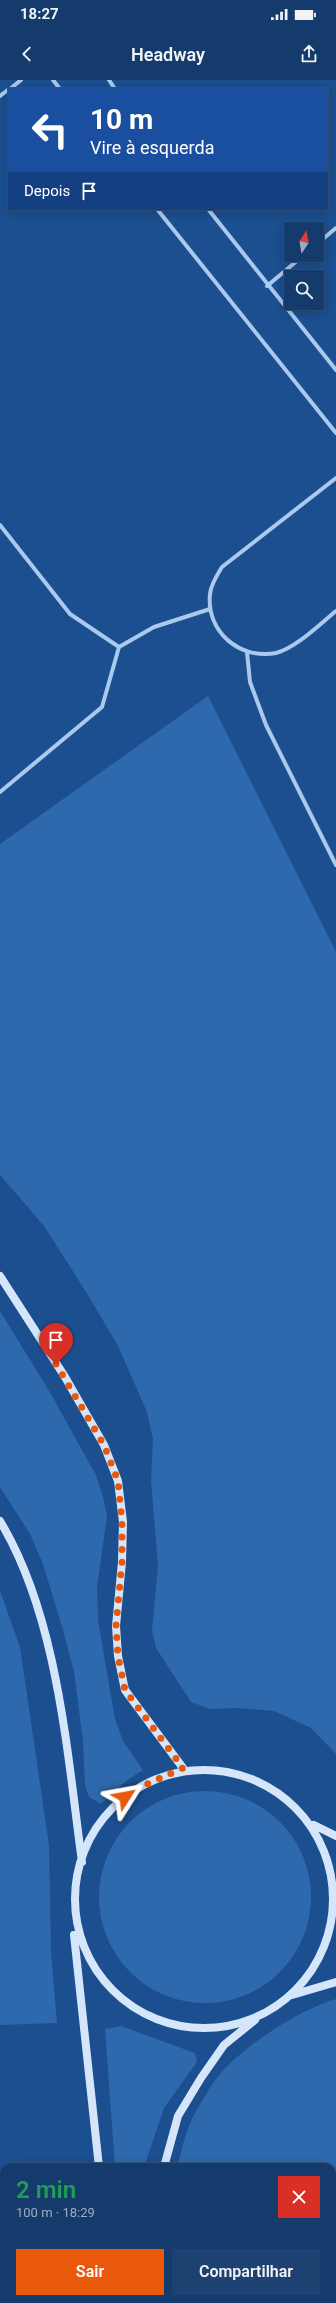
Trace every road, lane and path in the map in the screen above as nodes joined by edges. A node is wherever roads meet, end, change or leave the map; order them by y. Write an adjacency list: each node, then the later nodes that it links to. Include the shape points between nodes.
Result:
1 (21, 80): 4 (street)
2 (53, 80): 5 (street)
3 (108, 80): 6 (street)
4 (10, 88)
5 (59, 88)
6 (115, 88)
7 (8, 90): 8 (street)
8 (0, 96)
9 (157, 210): 16 (street)
10 (209, 210): 14 (street)
11 (336, 228): 12 (street)
12 (324, 238)
13 (296, 262): 14 (street)
14 (267, 286): 15 (street)
15 (336, 370)
16 (336, 433)
17 (336, 478): 19 (street, via 222,567 214,580 210,594)
18 (0, 525): 21 (street, via 70,614)
19 (210, 609): 21 (street, via 154,627); 22 (street, via 214,624 223,636 234,646)
20 (336, 611): 22 (street, via 284,649 262,654)
21 (119, 647): 23 (street, via 102,707)
22 (247, 652): 24 (street, via 250,682 266,725)
23 (0, 792)
24 (336, 865)
25 (0, 1276): 27 (street, via 65,1377 104,1445 118,1481 122,1546 116,1626 118,1656 125,1690)
26 (0, 1521): 30 (street, via 16,1547 32,1591 52,1664)
27 (183, 1768): 28 (street, via 241,1775 265,1785 288,1801); 30 (street, via 136,1789 114,1805 97,1826)
28 (314, 1825): 29 (street); 33 (street, via 330,1869 334,1895 332,1922 324,1948 312,1972)
29 (336, 1836)
30 (82, 1862): 31 (street, via 74,1903)
31 (74, 1930): 34 (street, via 101,1978 120,1997 142,2012 168,2023 194,2028 221,2027); 35 (street)
32 (336, 1982): 33 (street)
33 (291, 1996): 34 (street)
34 (258, 2016): 36 (street, via 224,2045 201,2078 178,2116)
35 (99, 2163)
36 (165, 2163)

